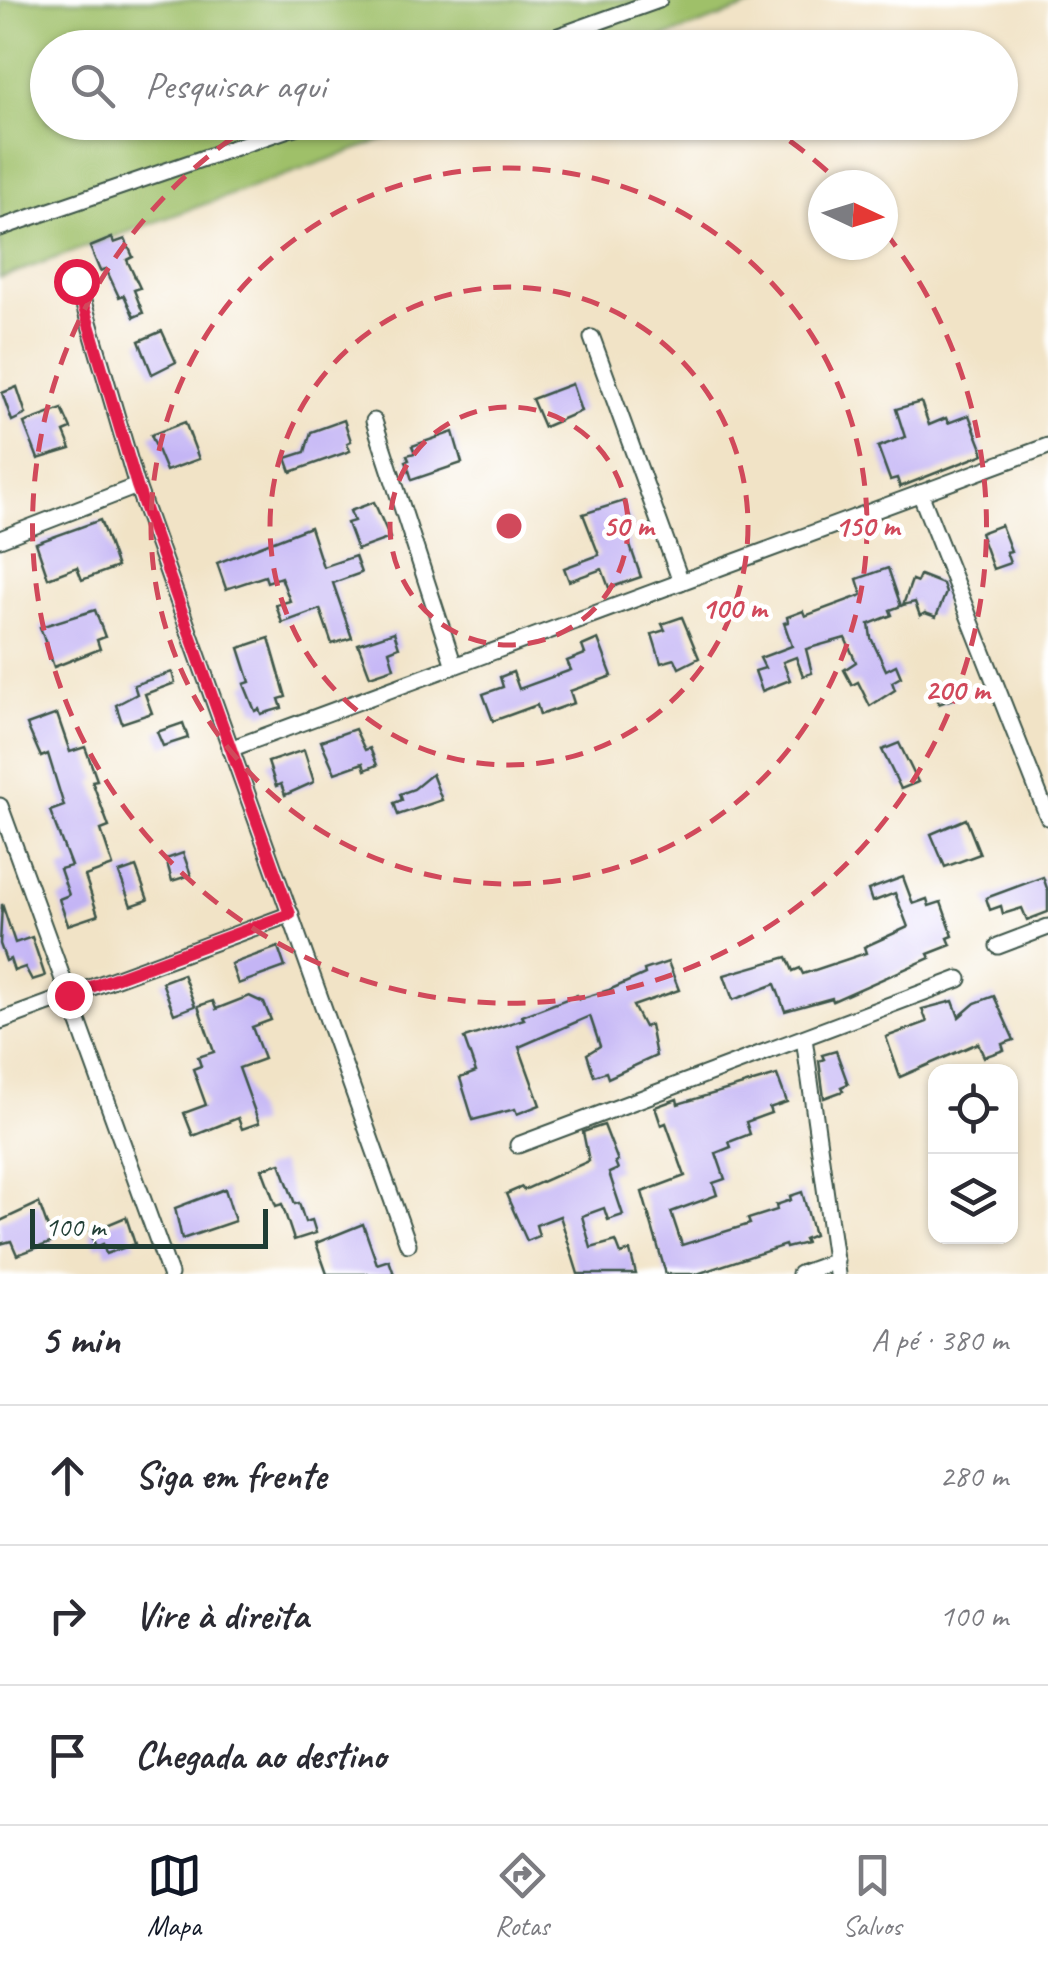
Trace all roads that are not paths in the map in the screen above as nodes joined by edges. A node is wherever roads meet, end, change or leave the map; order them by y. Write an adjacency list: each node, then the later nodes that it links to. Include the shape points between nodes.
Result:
1 (660, 0): 2 (street)
2 (576, 30)
3 (257, 140): 4 (street)
4 (0, 228)
5 (76, 281): 9 (street)
6 (592, 338): 12 (street)
7 (374, 421): 13 (street)
8 (1048, 446): 10 (street)
9 (137, 486): 11 (street); 14 (street)
10 (920, 493): 12 (street); 16 (street)
11 (0, 539)
12 (681, 582): 13 (street)
13 (454, 666): 14 (street)
14 (230, 749): 17 (street)
15 (0, 806): 21 (street)
16 (1048, 816)
17 (290, 914): 21 (street); 25 (street)
18 (1048, 926): 19 (street)
19 (998, 946)
20 (959, 979): 23 (street)
21 (69, 995): 22 (street); 27 (street)
22 (0, 1020)
23 (804, 1038): 24 (street); 26 (street)
24 (518, 1145)
25 (408, 1244)
26 (837, 1267): 28 (street)
27 (170, 1274)
28 (800, 1274)

